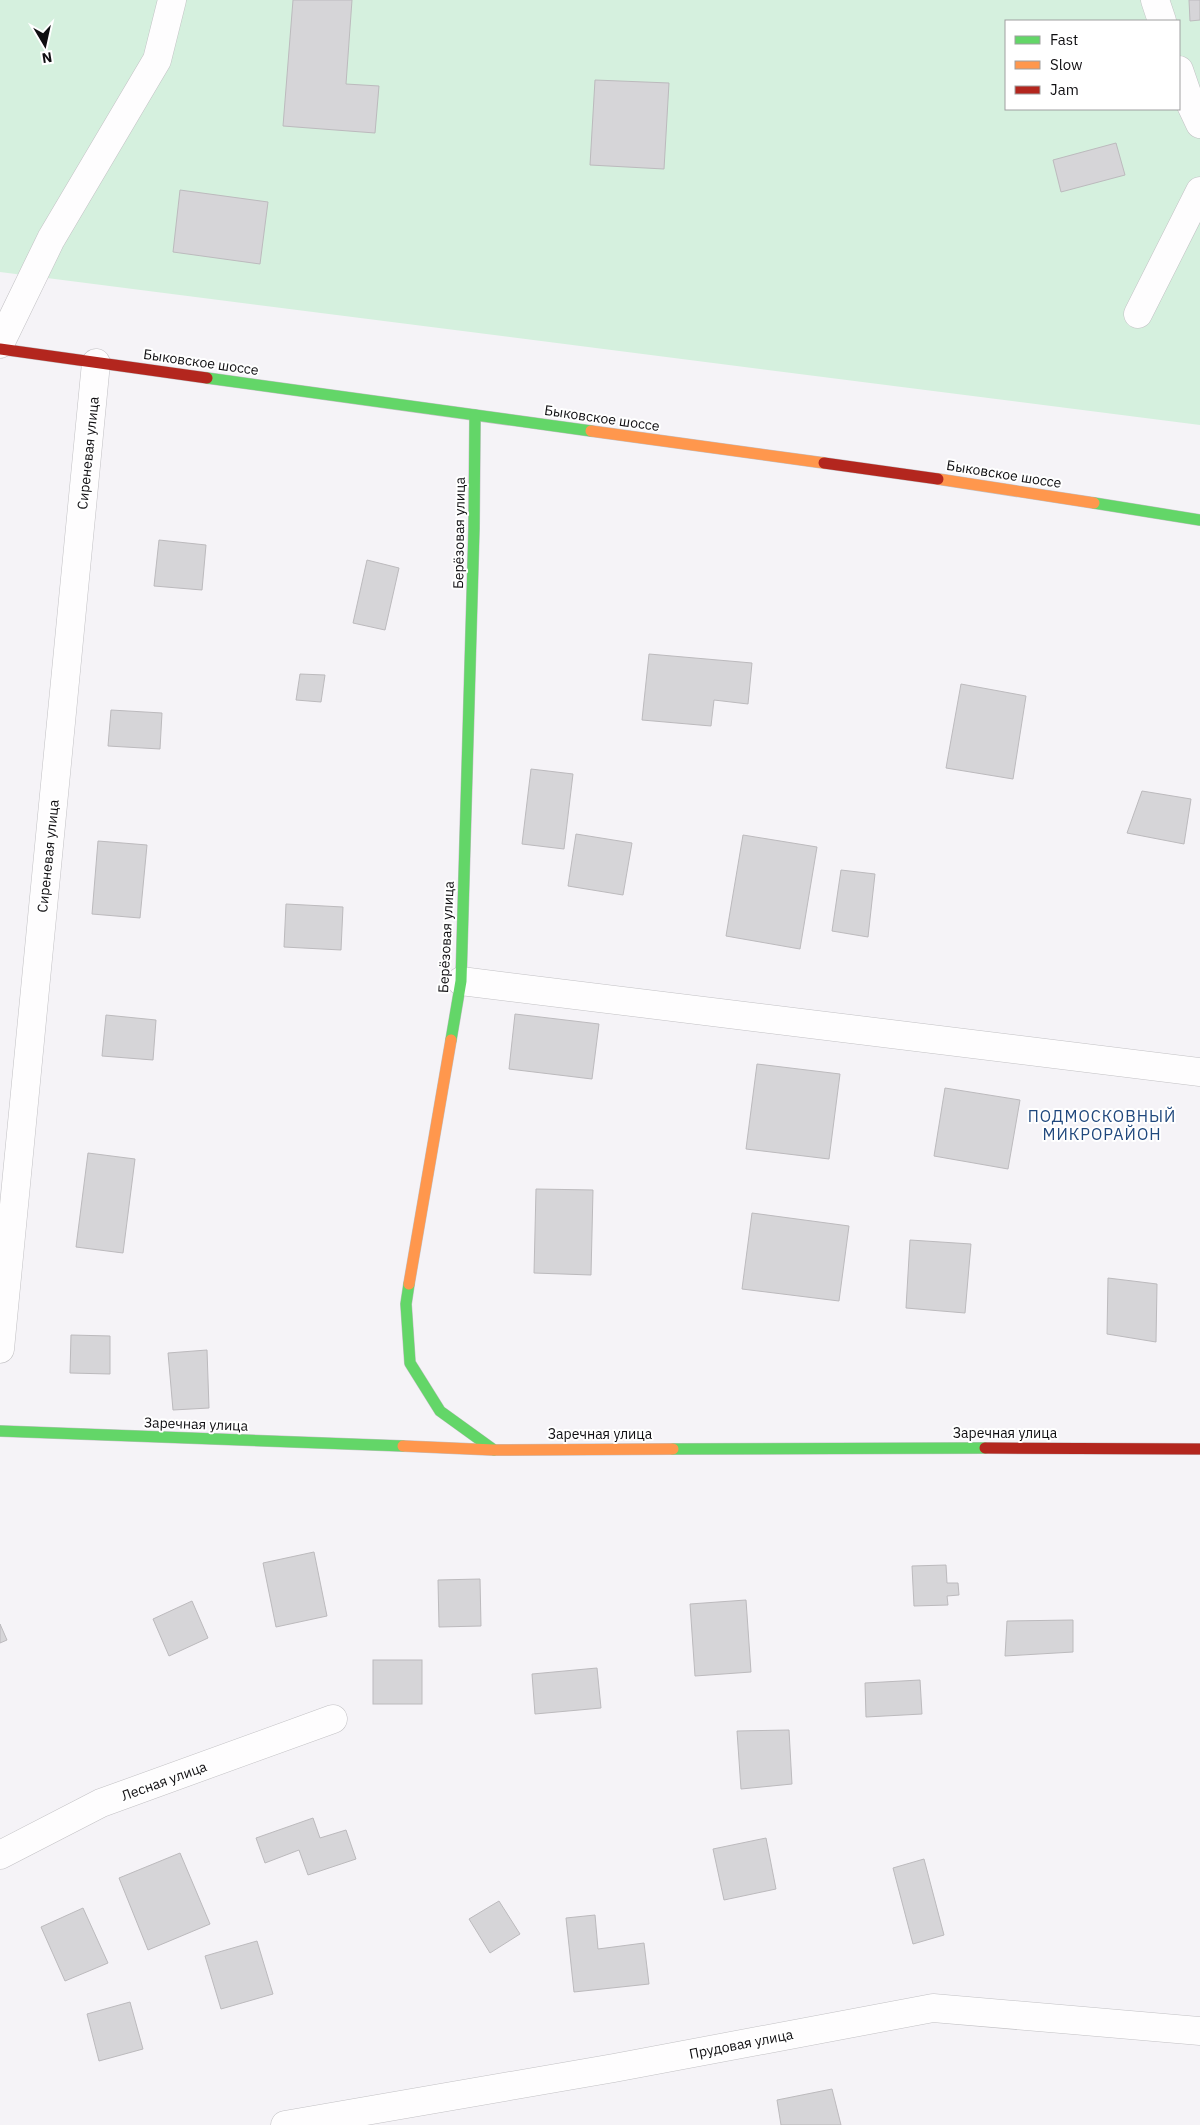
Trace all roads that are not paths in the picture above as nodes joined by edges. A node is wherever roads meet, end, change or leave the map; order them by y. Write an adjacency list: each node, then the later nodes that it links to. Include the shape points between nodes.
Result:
1 (172, 0): 8 (street, via 157,60 51,239)
2 (1155, 0): 3 (street)
3 (1162, 20)
4 (1180, 73): 5 (street)
5 (1200, 124)
6 (1200, 191): 7 (street)
7 (1138, 314)
8 (0, 344)
9 (0, 349): 10 (street, Быковское шоссе)
10 (96, 363): 11 (street, Быковское шоссе); 15 (street, Сиреневая улица)
11 (475, 415): 12 (street, Быковское шоссе, via 998,487); 13 (street, Берёзовая улица)
12 (1200, 520)
13 (461, 981): 14 (street); 18 (street, Берёзовая улица, via 406,1304 410,1363 440,1411)
14 (1200, 1072)
15 (0, 1349)
16 (0, 1431): 18 (street, Заречная улица)
17 (1200, 1449): 18 (street, Заречная улица)
18 (494, 1450)
19 (333, 1719): 20 (street, Лесная улица, via 102,1803)
20 (0, 1855)
21 (1200, 2031): 22 (street, Прудовая улица, via 933,2008)
22 (285, 2125)

